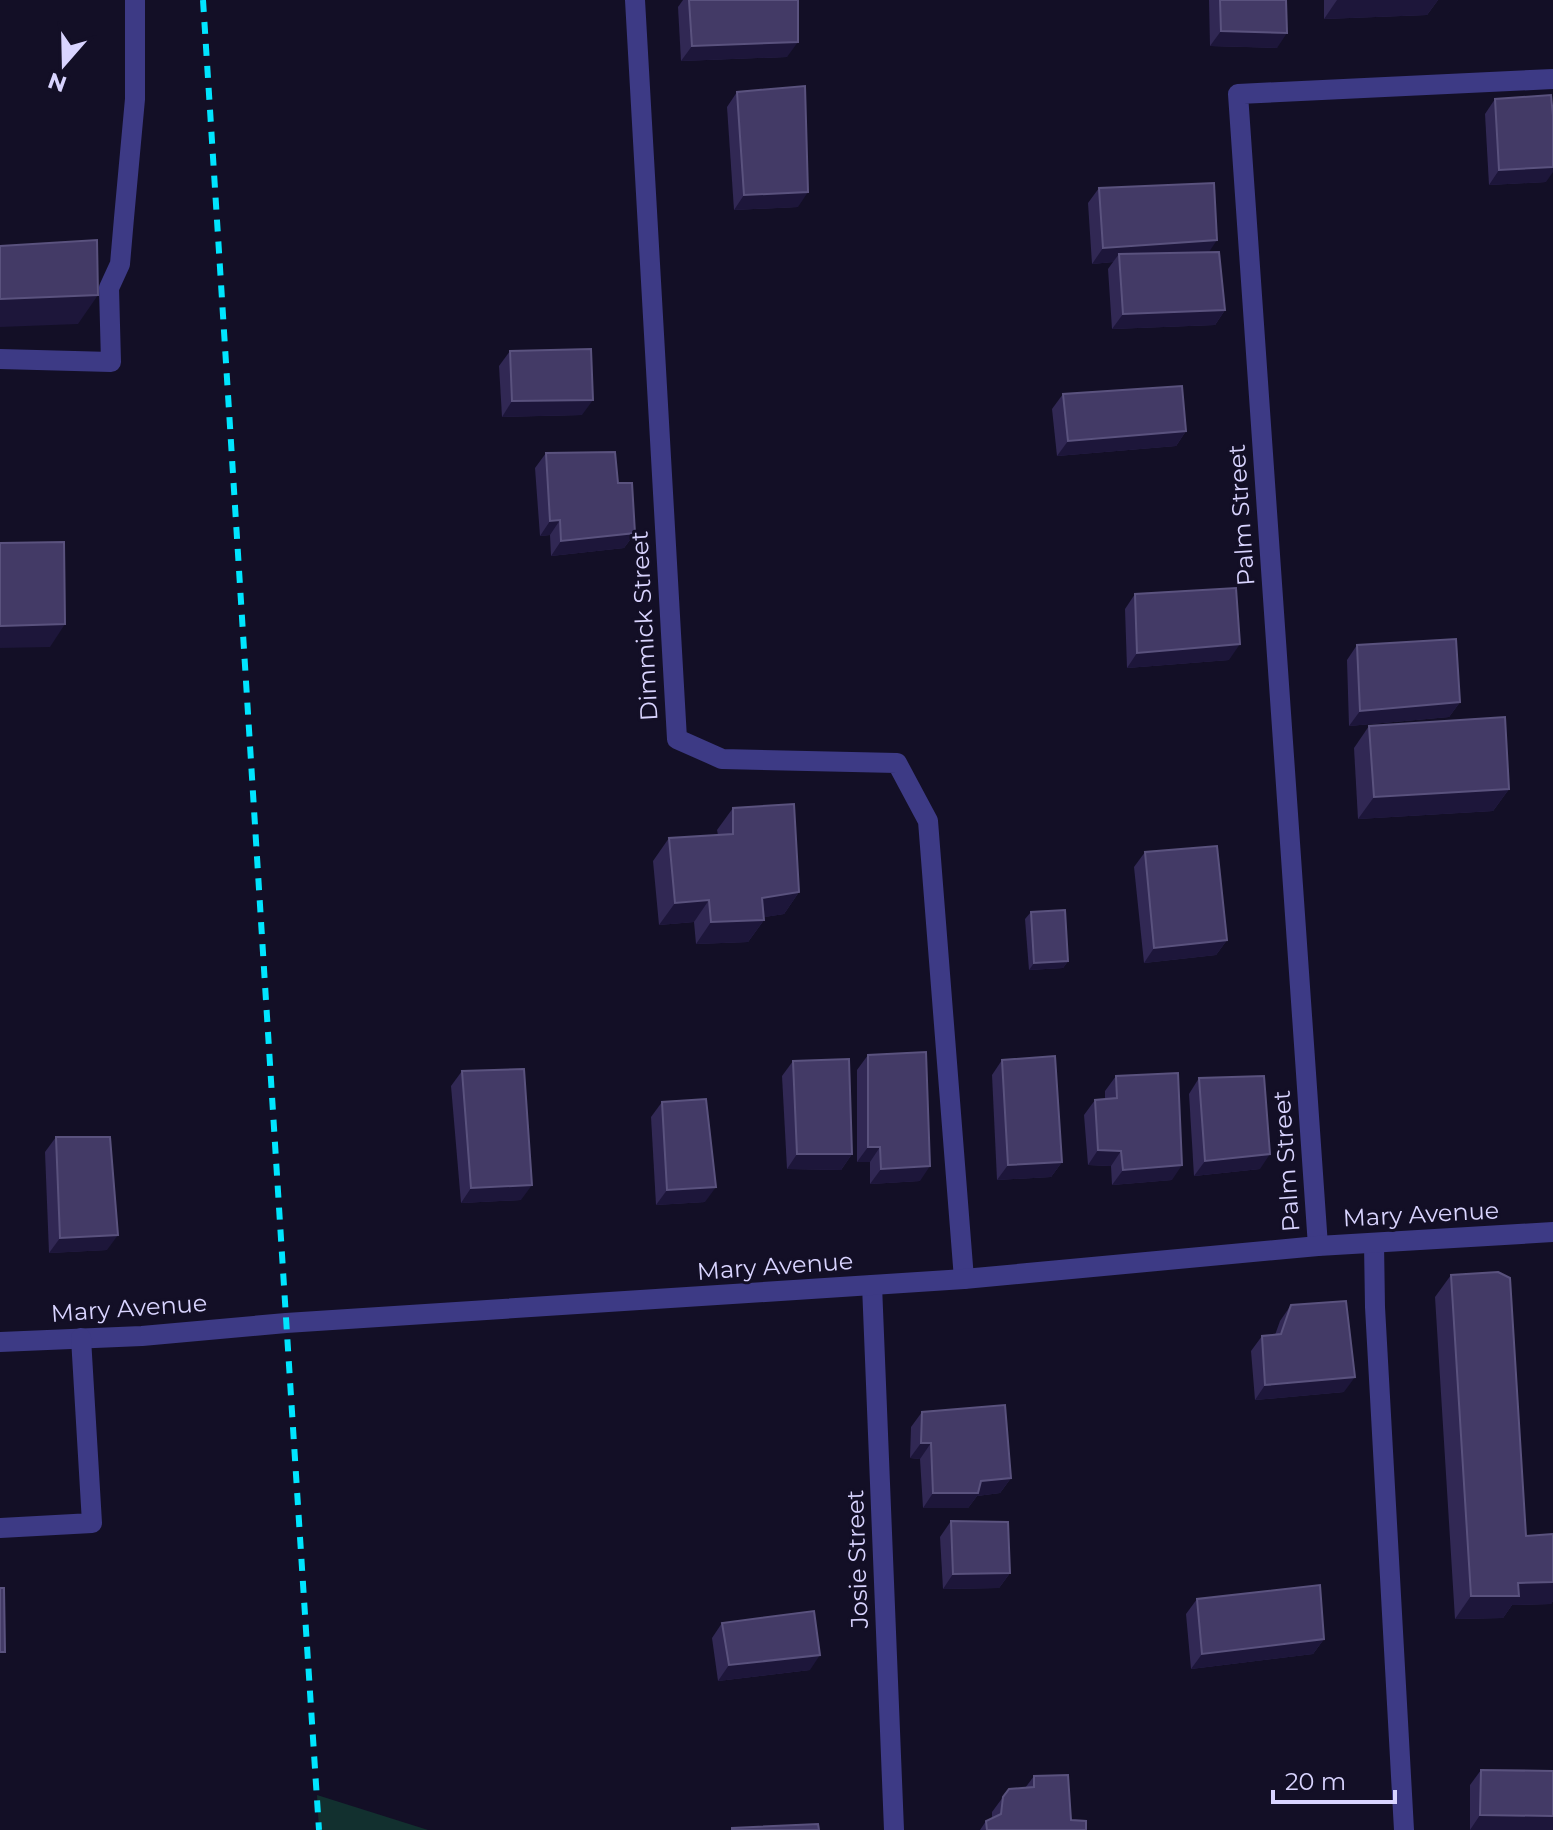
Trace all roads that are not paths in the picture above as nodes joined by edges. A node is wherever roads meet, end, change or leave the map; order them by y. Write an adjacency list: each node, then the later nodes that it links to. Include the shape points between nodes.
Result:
1 (135, 0): 4 (street, via 135,99 126,203 120,264 109,288 111,362)
2 (635, 0): 8 (street, Dimmick Street, via 677,739 722,759 897,763 928,821)
3 (1553, 79): 7 (street, Palm Street, via 1238,94)
4 (0, 359)
5 (1553, 1232): 6 (street, Mary Avenue)
6 (1374, 1243): 7 (street, Mary Avenue); 14 (street)
7 (1318, 1246): 8 (street, Mary Avenue)
8 (964, 1279): 9 (street, Mary Avenue)
9 (872, 1285): 10 (street, Mary Avenue); 13 (street, Josie Street)
10 (81, 1338): 11 (street, Mary Avenue); 12 (street, via 92,1523)
11 (0, 1342)
12 (0, 1528)
13 (894, 1830)
14 (1404, 1830)

